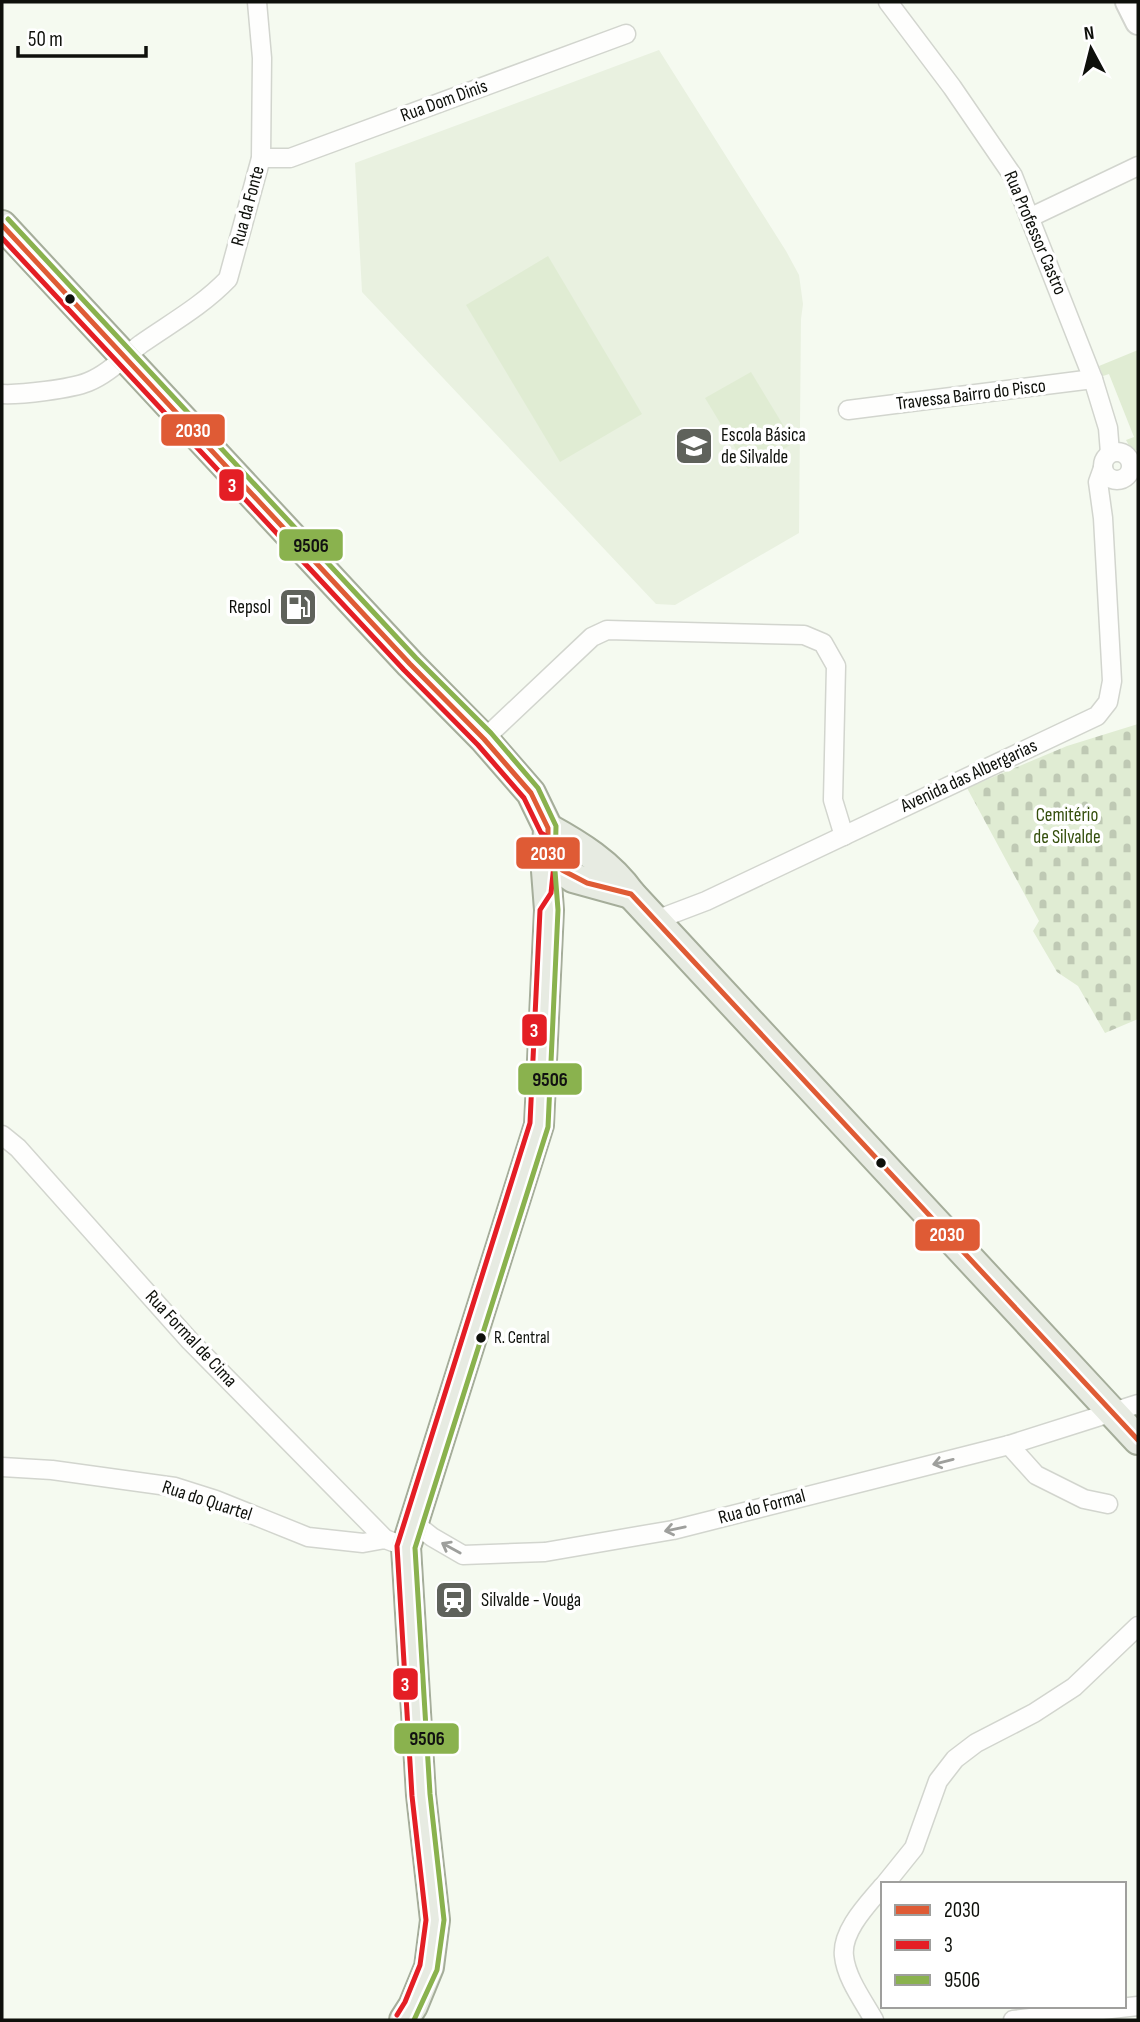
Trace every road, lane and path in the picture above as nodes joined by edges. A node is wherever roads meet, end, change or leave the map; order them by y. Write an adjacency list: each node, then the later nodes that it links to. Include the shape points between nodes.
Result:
1 (257, 2): 6 (street, Rua da Fonte, via 262,58)
2 (888, 2): 8 (street, Rua Professor Castro, via 1013,176)
3 (1128, 2): 4 (main road)
4 (1138, 23)
5 (626, 34): 6 (street, Rua Dom Dinis, via 290,158)
6 (261, 158): 10 (street, Rua da Fonte, via 228,279 185,316)
7 (1138, 166): 8 (street)
8 (1031, 218): 11 (street, Rua Professor Castro)
9 (2, 225): 10 (main road)
10 (123, 357): 12 (street, Rua da Fonte, via 87,382); 17 (main road)
11 (1093, 379): 13 (street, Travessa Bairro do Pisco); 14 (street, Rua Professor Castro, via 1108,428)
12 (2, 394)
13 (848, 410)
14 (1106, 461): 15 (street, via 1111,479); 15 (street, via 1120,452 1132,466); 16 (street, Avenida das Albergarias, via 1098,482)
15 (1129, 475): 16 (street, Avenida das Albergarias)
16 (1103, 518): 18 (street, Avenida das Albergarias, via 1112,681 1108,702 1097,716)
17 (484, 739): 18 (street, via 592,637 607,630 804,635 823,643 836,666 833,800); 19 (main road, via 531,793)
18 (844, 836): 20 (street, Avenida das Albergarias)
19 (562, 869): 20 (main road, via 621,879); 28 (main road, via 539,1125)
20 (656, 920): 23 (main road)
21 (2, 1135): 28 (street, Rua Formal de Cima, via 190,1341)
22 (1138, 1404): 23 (street, Rua do Formal)
23 (1112, 1413): 24 (main road); 25 (street, Rua do Formal)
24 (1138, 1440)
25 (1009, 1445): 27 (street, via 1036,1475 1084,1499); 28 (street, Rua do Formal, one-way to 28, via 673,1530 545,1552 463,1555 432,1537)
26 (2, 1467): 28 (street, Rua do Quartel, via 175,1487 308,1537 363,1544)
27 (1108, 1504)
28 (402, 1536): 33 (main road, via 435,1920 429,1967)
29 (1138, 1626): 30 (street, via 1074,1687 955,1759 939,1781 915,1848)
30 (887, 1882)
31 (881, 1889): 34 (street, via 844,1942 849,1973)
32 (1120, 2008): 35 (street)
33 (404, 2020)
34 (874, 2020)
35 (1013, 2020)

